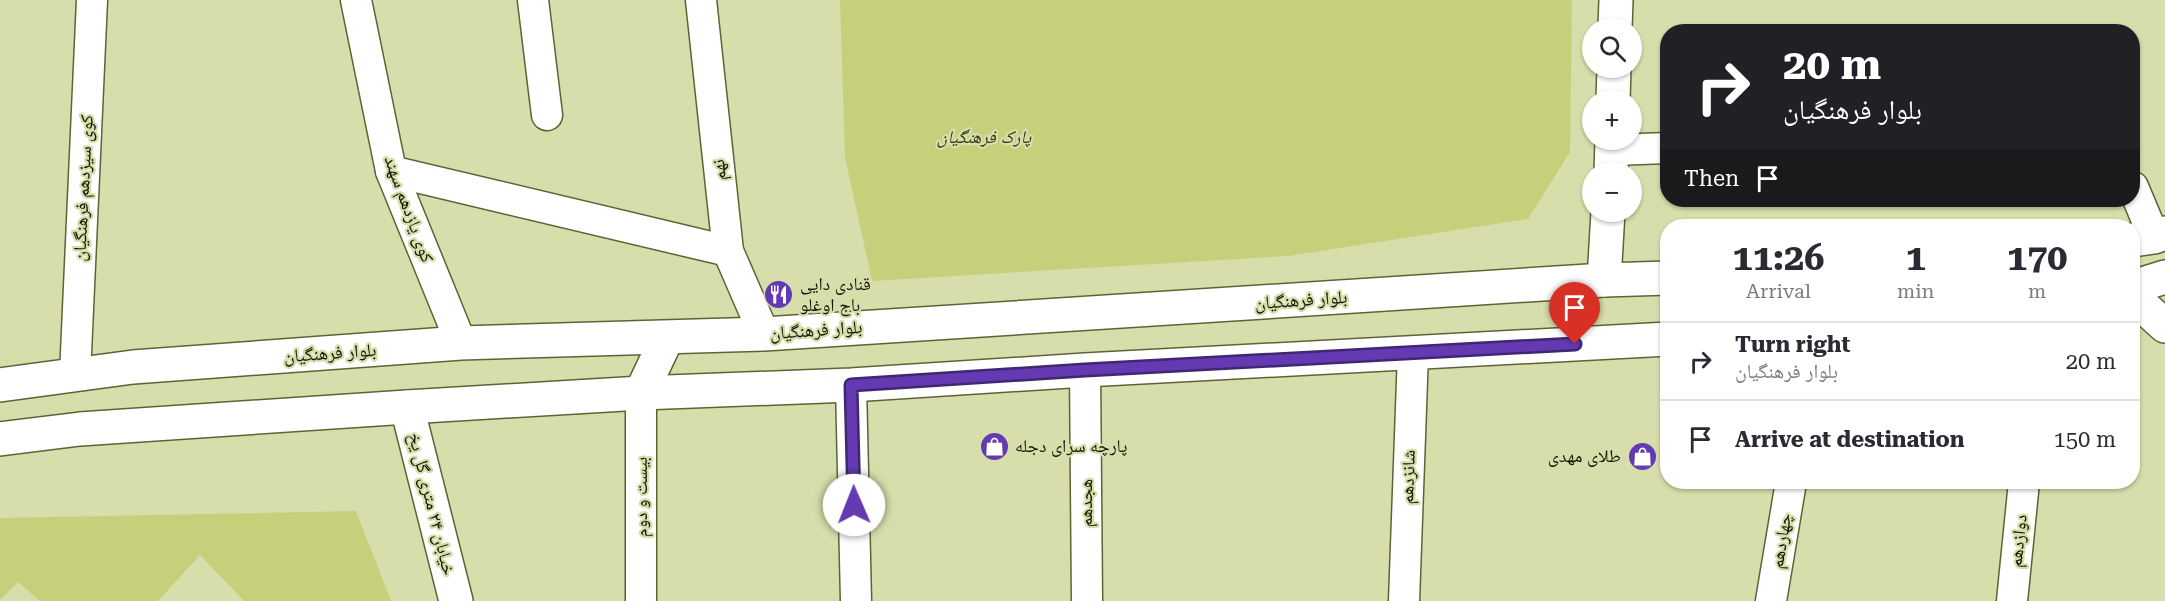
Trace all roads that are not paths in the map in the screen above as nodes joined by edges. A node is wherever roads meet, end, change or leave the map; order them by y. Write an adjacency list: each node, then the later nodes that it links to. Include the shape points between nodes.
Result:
1 (92, 0): 27 (street, کوی سیزدهم فرهنگیان)
2 (356, 0): 10 (street, کوی یازدهم سهند)
3 (533, 0): 7 (street)
4 (701, 0): 14 (street, نهم)
5 (1616, 0): 6 (main road)
6 (1615, 18)
7 (547, 115)
8 (1660, 149): 9 (street)
9 (1612, 154)
10 (391, 171): 14 (street); 24 (street, کوی یازدهم سهند)
11 (2140, 206): 13 (street)
12 (1607, 222): 17 (main road)
13 (2151, 237)
14 (728, 251): 21 (street, نهم)
15 (2165, 277): 18 (main road)
16 (1660, 278): 17 (main road, بلوار فرهنگیان)
17 (1604, 280): 21 (main road, بلوار فرهنگیان)
18 (2140, 285)
19 (2140, 303): 20 (main road)
20 (2165, 326)
21 (764, 334): 22 (main road, بلوار فرهنگیان)
22 (667, 338): 24 (main road, بلوار فرهنگیان); 30 (main road)
23 (1660, 339): 25 (main road)
24 (461, 344): 27 (main road, بلوار فرهنگیان, via 134,367)
25 (1413, 353): 26 (main road); 39 (street, شانزدهم)
26 (1085, 370): 29 (main road); 38 (street, هجدهم)
27 (75, 375): 28 (main road, بلوار فرهنگیان)
28 (0, 385)
29 (851, 385): 30 (main road); 37 (street)
30 (641, 393): 31 (main road); 36 (street, بیست و دوم)
31 (407, 407): 32 (main road, via 80,429); 35 (main road, خیابان ۲۴ متری گل یخ)
32 (0, 439)
33 (1790, 489): 40 (street, چهاردهم)
34 (2023, 489): 41 (street, دوازدهم)
35 (456, 601)
36 (641, 601)
37 (856, 601)
38 (1087, 601)
39 (1404, 601)
40 (1771, 601)
41 (2012, 601)

